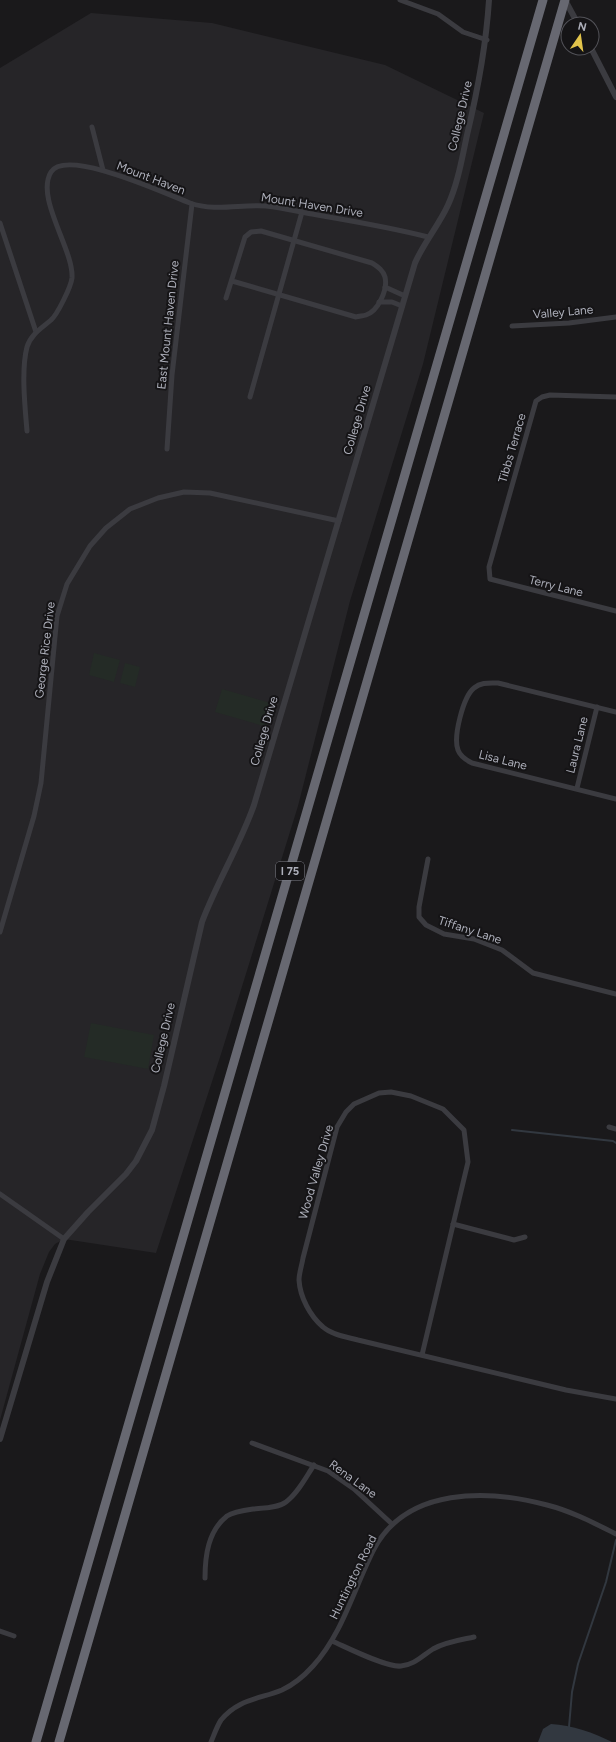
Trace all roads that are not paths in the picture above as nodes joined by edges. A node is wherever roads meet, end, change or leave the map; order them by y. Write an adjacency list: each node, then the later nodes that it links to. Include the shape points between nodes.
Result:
1 (400, 0): 6 (street, via 438,14 463,32)
2 (489, 0): 6 (street, College Drive)
3 (543, 0): 59 (highway, I 75)
4 (565, 0): 5 (street); 58 (highway, I 75)
5 (574, 16)
6 (487, 40): 14 (street, College Drive, via 460,168 448,204)
7 (595, 56): 8 (street)
8 (616, 97)
9 (92, 127): 10 (street)
10 (103, 170): 11 (street, Mount Haven); 25 (street, Mount Haven, via 59,165 51,172 46,189 70,263 72,279 53,319)
11 (192, 204): 12 (street, Mount Haven Drive, via 220,208 266,206); 29 (street, East Mount Haven Drive, via 172,375)
12 (302, 212): 14 (street, Mount Haven Drive, via 394,228); 15 (street)
13 (0, 223): 25 (street)
14 (428, 237): 19 (street, College Drive, via 415,263)
15 (294, 241): 16 (street, via 261,231 250,232 245,237); 17 (street, via 372,263 383,273); 18 (street)
16 (232, 281): 18 (street); 20 (street)
17 (384, 287): 19 (street); 21 (street)
18 (279, 295): 21 (street, via 356,317 374,310); 26 (street)
19 (405, 296): 22 (street, College Drive)
20 (226, 298)
21 (379, 302): 22 (street, via 392,302)
22 (402, 306): 30 (street, College Drive)
23 (616, 317): 24 (street, Valley Lane, via 570,323)
24 (512, 326)
25 (36, 332): 28 (street, via 27,346 24,388)
26 (250, 397)
27 (616, 397): 31 (street, Tibbs Terrace, via 550,395 536,401 489,567)
28 (27, 431)
29 (167, 449)
30 (339, 521): 38 (street, George Rice Drive, via 224,495 184,492 158,498 130,509 106,528 90,546 66,584 57,616 42,783); 45 (street, College Drive, via 248,824 202,922 152,1130 126,1174)
31 (490, 579): 32 (street, Terry Lane)
32 (616, 611)
33 (597, 707): 34 (street, Lisa Lane); 35 (street, Laura Lane); 35 (street, Lisa Lane, via 498,683 483,683 467,696 458,728 458,752 472,763)
34 (616, 712)
35 (577, 788): 36 (street, Lisa Lane)
36 (616, 799)
37 (428, 859): 39 (street, Tiffany Lane, via 418,907 419,917 426,926 444,934 474,939 502,950 533,973)
38 (0, 932)
39 (616, 994)
40 (609, 1127): 41 (street)
41 (616, 1129)
42 (0, 1194): 45 (street)
43 (453, 1224): 44 (street, via 514,1240); 46 (street, Wood Valley Drive); 46 (street, Wood Valley Drive, via 468,1162 464,1130 443,1109 411,1096 391,1092 379,1093 354,1104 337,1127 303,1258 299,1279 301,1295 323,1327 336,1334)
44 (525, 1237)
45 (64, 1239): 48 (street, College Drive, via 47,1282)
46 (422, 1355): 47 (street, Wood Valley Drive, via 566,1390)
47 (616, 1399)
48 (0, 1439)
49 (252, 1443): 50 (street, Rena Lane)
50 (314, 1465): 51 (street, Rena Lane, via 328,1471 354,1489); 53 (street, via 286,1502 228,1516 215,1530 211,1540 205,1558)
51 (392, 1524): 52 (street, Huntington Road, via 422,1505 454,1496 504,1496 547,1505); 57 (street, Huntington Road, via 375,1548)
52 (616, 1534)
53 (205, 1578)
54 (0, 1631): 55 (street)
55 (14, 1636)
56 (474, 1637): 57 (street, via 447,1642 432,1649 417,1662 400,1667)
57 (332, 1641): 62 (street, Huntington Road, via 303,1678 282,1690 252,1698 235,1708 221,1720)
58 (67, 1714): 60 (highway, I 75); 61 (highway)
59 (36, 1742)
60 (59, 1742)
61 (63, 1742)
62 (211, 1742)

